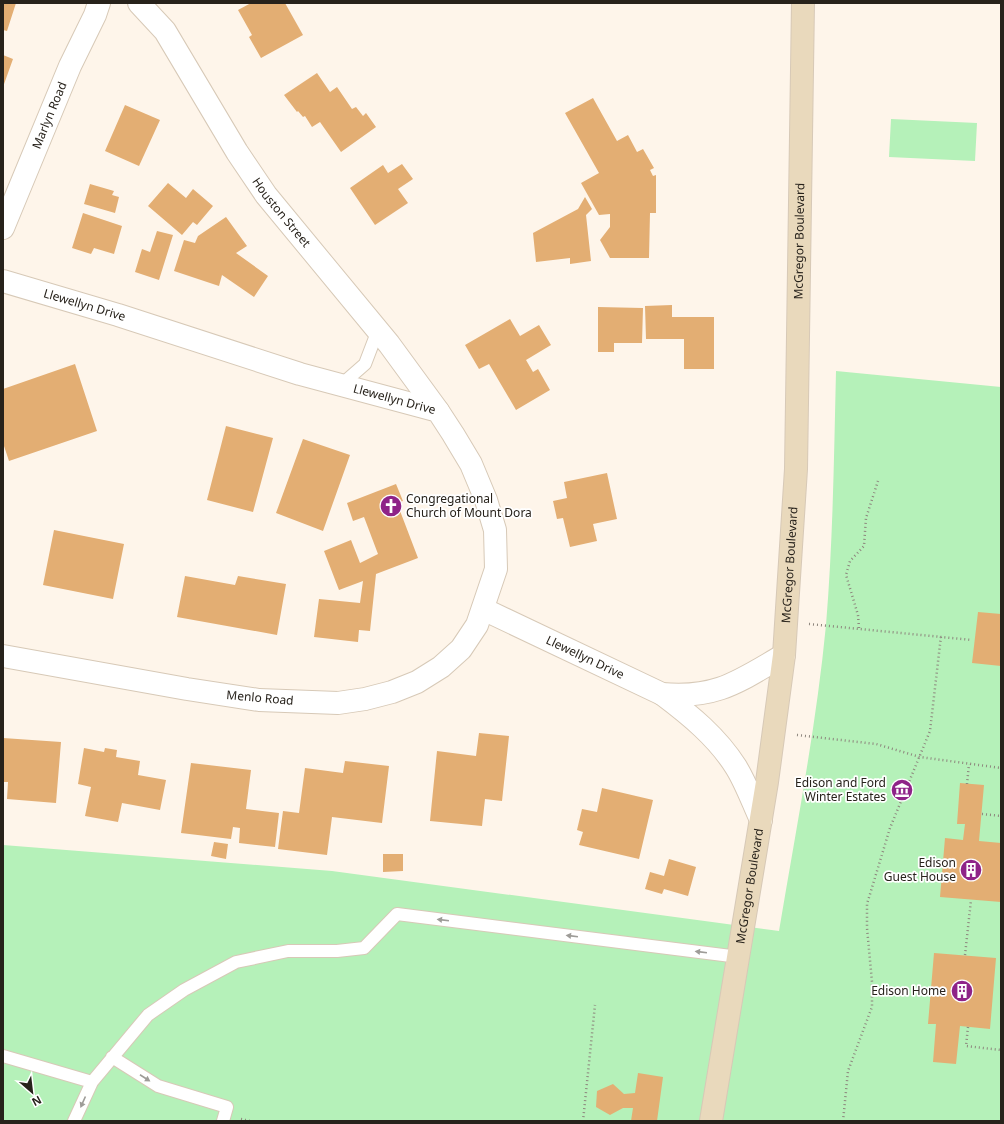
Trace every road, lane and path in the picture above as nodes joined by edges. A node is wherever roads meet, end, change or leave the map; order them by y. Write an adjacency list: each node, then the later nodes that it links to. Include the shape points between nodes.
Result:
1 (99, 3): 4 (street, Marlyn Road)
2 (139, 3): 6 (street, Houston Street, via 165,31 237,152 266,195)
3 (803, 3): 11 (main road, McGregor Boulevard, via 796,469)
4 (3, 228)
5 (3, 281): 7 (street, Llewellyn Drive)
6 (378, 330): 7 (lane, via 365,364); 8 (street, Houston Street)
7 (341, 385): 8 (street, Llewellyn Drive)
8 (438, 411): 10 (street, Llewellyn Drive, via 471,464 495,530 496,568)
9 (878, 481): 12 (path, via 866,518 864,546 850,561 846,575)
10 (483, 609): 16 (street, Menlo Road, via 460,649 417,682 366,699 338,703 259,700 187,690); 17 (street, Llewellyn Drive)
11 (786, 622): 12 (path); 15 (main road, McGregor Boulevard)
12 (860, 628): 13 (path)
13 (941, 636): 14 (path); 19 (path, via 930,731)
14 (972, 640)
15 (784, 655): 17 (street, Llewellyn Drive, via 738,682 711,692 684,696); 18 (main road, McGregor Boulevard)
16 (3, 656)
17 (662, 694): 25 (street, Llewellyn Drive, via 715,739 737,767)
18 (774, 733): 19 (path, via 876,744); 25 (main road, McGregor Boulevard)
19 (920, 757): 20 (path); 39 (path, via 890,828 867,904 866,928 872,1007 848,1071)
20 (969, 764): 21 (path); 22 (path)
21 (1001, 768)
22 (967, 784)
23 (982, 814): 24 (path)
24 (1001, 816)
25 (761, 820): 28 (main road, McGregor Boulevard)
26 (971, 900): 27 (path)
27 (965, 955)
28 (739, 957): 33 (lane, one-way to 33, via 397,914 364,948 288,951 236,962 184,990 148,1015); 38 (main road, McGregor Boulevard)
29 (595, 1005): 37 (path)
30 (968, 1027): 31 (path, via 966,1046)
31 (1001, 1050)
32 (3, 1056): 34 (lane)
33 (112, 1057): 34 (lane); 36 (lane, one-way to 36, via 158,1086 227,1107)
34 (92, 1082): 35 (lane, one-way to 35)
35 (74, 1121)
36 (223, 1121)
37 (584, 1121)
38 (711, 1121)
39 (844, 1121)

